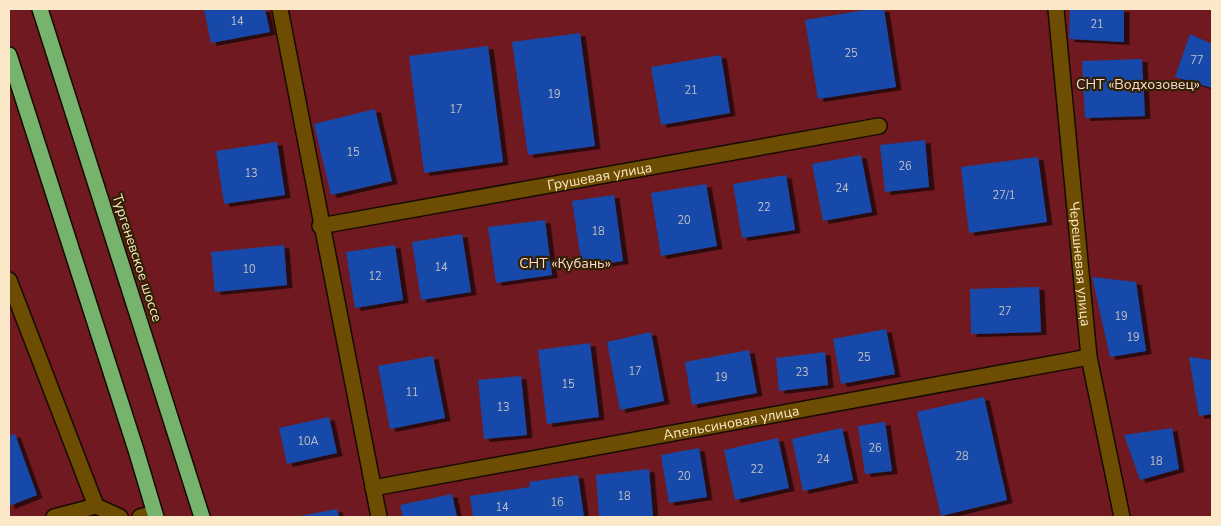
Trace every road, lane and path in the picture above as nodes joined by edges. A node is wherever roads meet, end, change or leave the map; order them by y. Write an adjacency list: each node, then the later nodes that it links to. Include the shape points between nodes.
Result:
1 (40, 9): 14 (highway, Тургеневское шоссе)
2 (280, 9): 6 (street)
3 (1056, 9): 8 (street, Черешневая улица)
4 (9, 55): 11 (highway, via 136,450)
5 (880, 126): 6 (street, Грушевая улица)
6 (320, 226): 9 (street)
7 (9, 280): 10 (street)
8 (1089, 357): 9 (street, Апельсиновая улица); 16 (street, Черешневая улица)
9 (373, 488): 15 (street)
10 (96, 506): 12 (street); 13 (street)
11 (150, 516)
12 (54, 517)
13 (120, 517)
14 (202, 517)
15 (379, 517)
16 (1122, 517)

